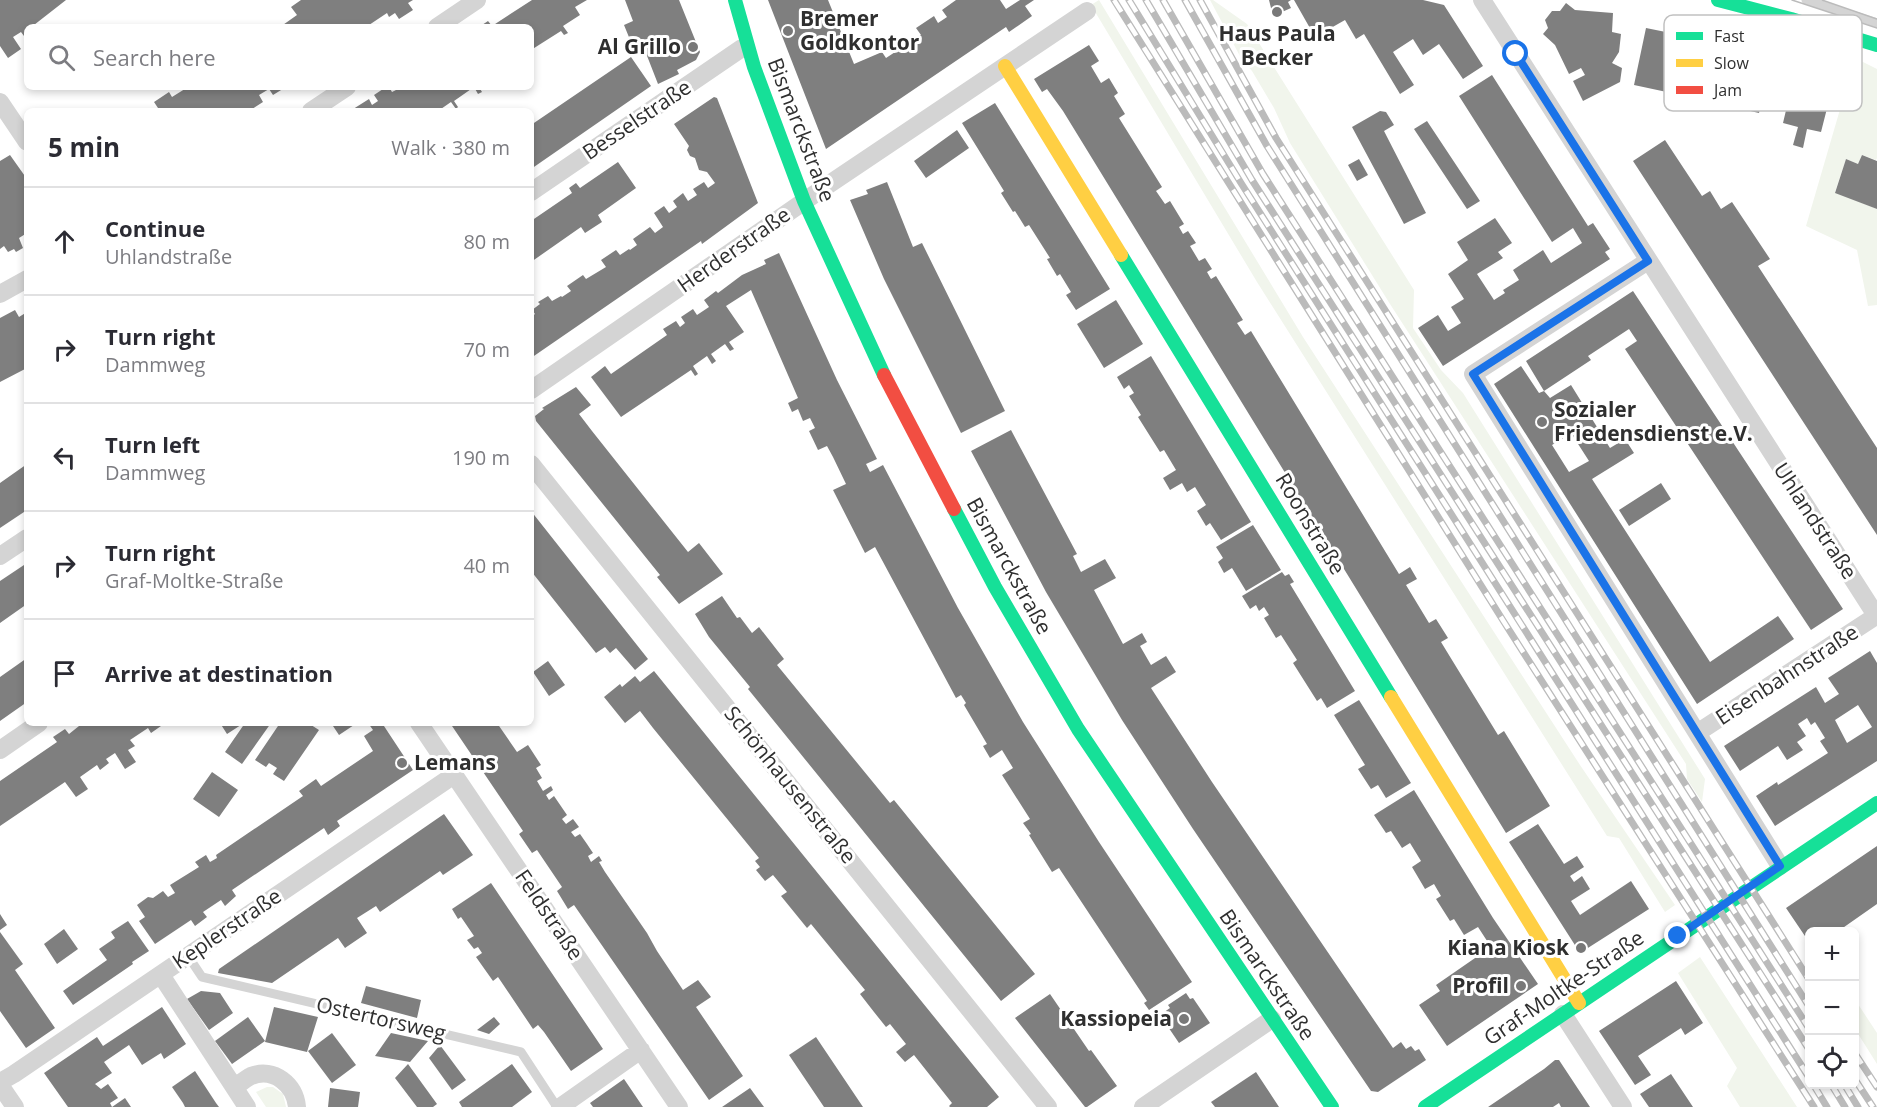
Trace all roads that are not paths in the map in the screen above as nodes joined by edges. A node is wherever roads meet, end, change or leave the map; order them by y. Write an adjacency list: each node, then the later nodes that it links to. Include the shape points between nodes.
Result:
1 (477, 0): 12 (street)
2 (735, 0): 17 (main road, Bismarckstraße)
3 (1482, 0): 24 (street, Uhlandstraße)
4 (1718, 0): 8 (main road)
5 (1806, 0): 9 (lane)
6 (1084, 6): 16 (street, Herderstraße)
7 (723, 9): 15 (main road)
8 (1776, 15)
9 (1852, 15)
10 (1862, 18): 11 (lane)
11 (1877, 23)
12 (441, 24)
13 (1862, 40): 14 (main road)
14 (1877, 45)
15 (742, 48): 17 (main road); 22 (street, Besselstraße)
16 (1005, 66): 23 (street, Herderstraße); 41 (main road, Roonstraße)
17 (754, 67): 23 (main road, Bismarckstraße)
18 (342, 90): 20 (street)
19 (0, 102): 21 (street)
20 (316, 108)
21 (24, 138)
22 (534, 190)
23 (804, 201): 27 (street, Herderstraße); 43 (main road, Bismarckstraße, via 895,398 995,587 1077,729)
24 (1648, 261): 31 (street, Uhlandstraße); 34 (street, via 1473,374)
25 (24, 281): 26 (street)
26 (0, 294)
27 (534, 388)
28 (534, 468): 52 (street, Schönhausenstraße)
29 (24, 540): 30 (street)
30 (0, 556)
31 (1877, 617): 34 (street, Eisenbahnstraße)
32 (35, 726): 35 (street)
33 (421, 726): 36 (street, Feldstraße)
34 (1697, 733): 38 (street)
35 (0, 750)
36 (454, 775): 39 (street, Keplerstraße); 44 (street, Feldstraße)
37 (1877, 803): 38 (main road, Graf-Moltke-Straße)
38 (1780, 866): 41 (main road, Graf-Moltke-Straße)
39 (188, 956): 40 (street, Keplerstraße); 50 (lane, Ostertorsweg, via 202,977 521,1052)
40 (161, 975): 45 (street, Keplerstraße); 46 (street)
41 (1579, 1004): 42 (main road, Graf-Moltke-Straße)
42 (1563, 1014): 55 (main road, Graf-Moltke-Straße); 56 (street)
43 (1272, 1018): 53 (street); 54 (main road, Bismarckstraße)
44 (641, 1050): 50 (street); 51 (street, Feldstraße)
45 (0, 1083): 47 (street)
46 (234, 1087): 48 (street); 49 (street, via 259,1074 277,1077 291,1088)
47 (15, 1107)
48 (247, 1107)
49 (297, 1107)
50 (558, 1107)
51 (679, 1107)
52 (1048, 1107)
53 (1143, 1107)
54 (1332, 1107)
55 (1425, 1107)
56 (1623, 1107)

